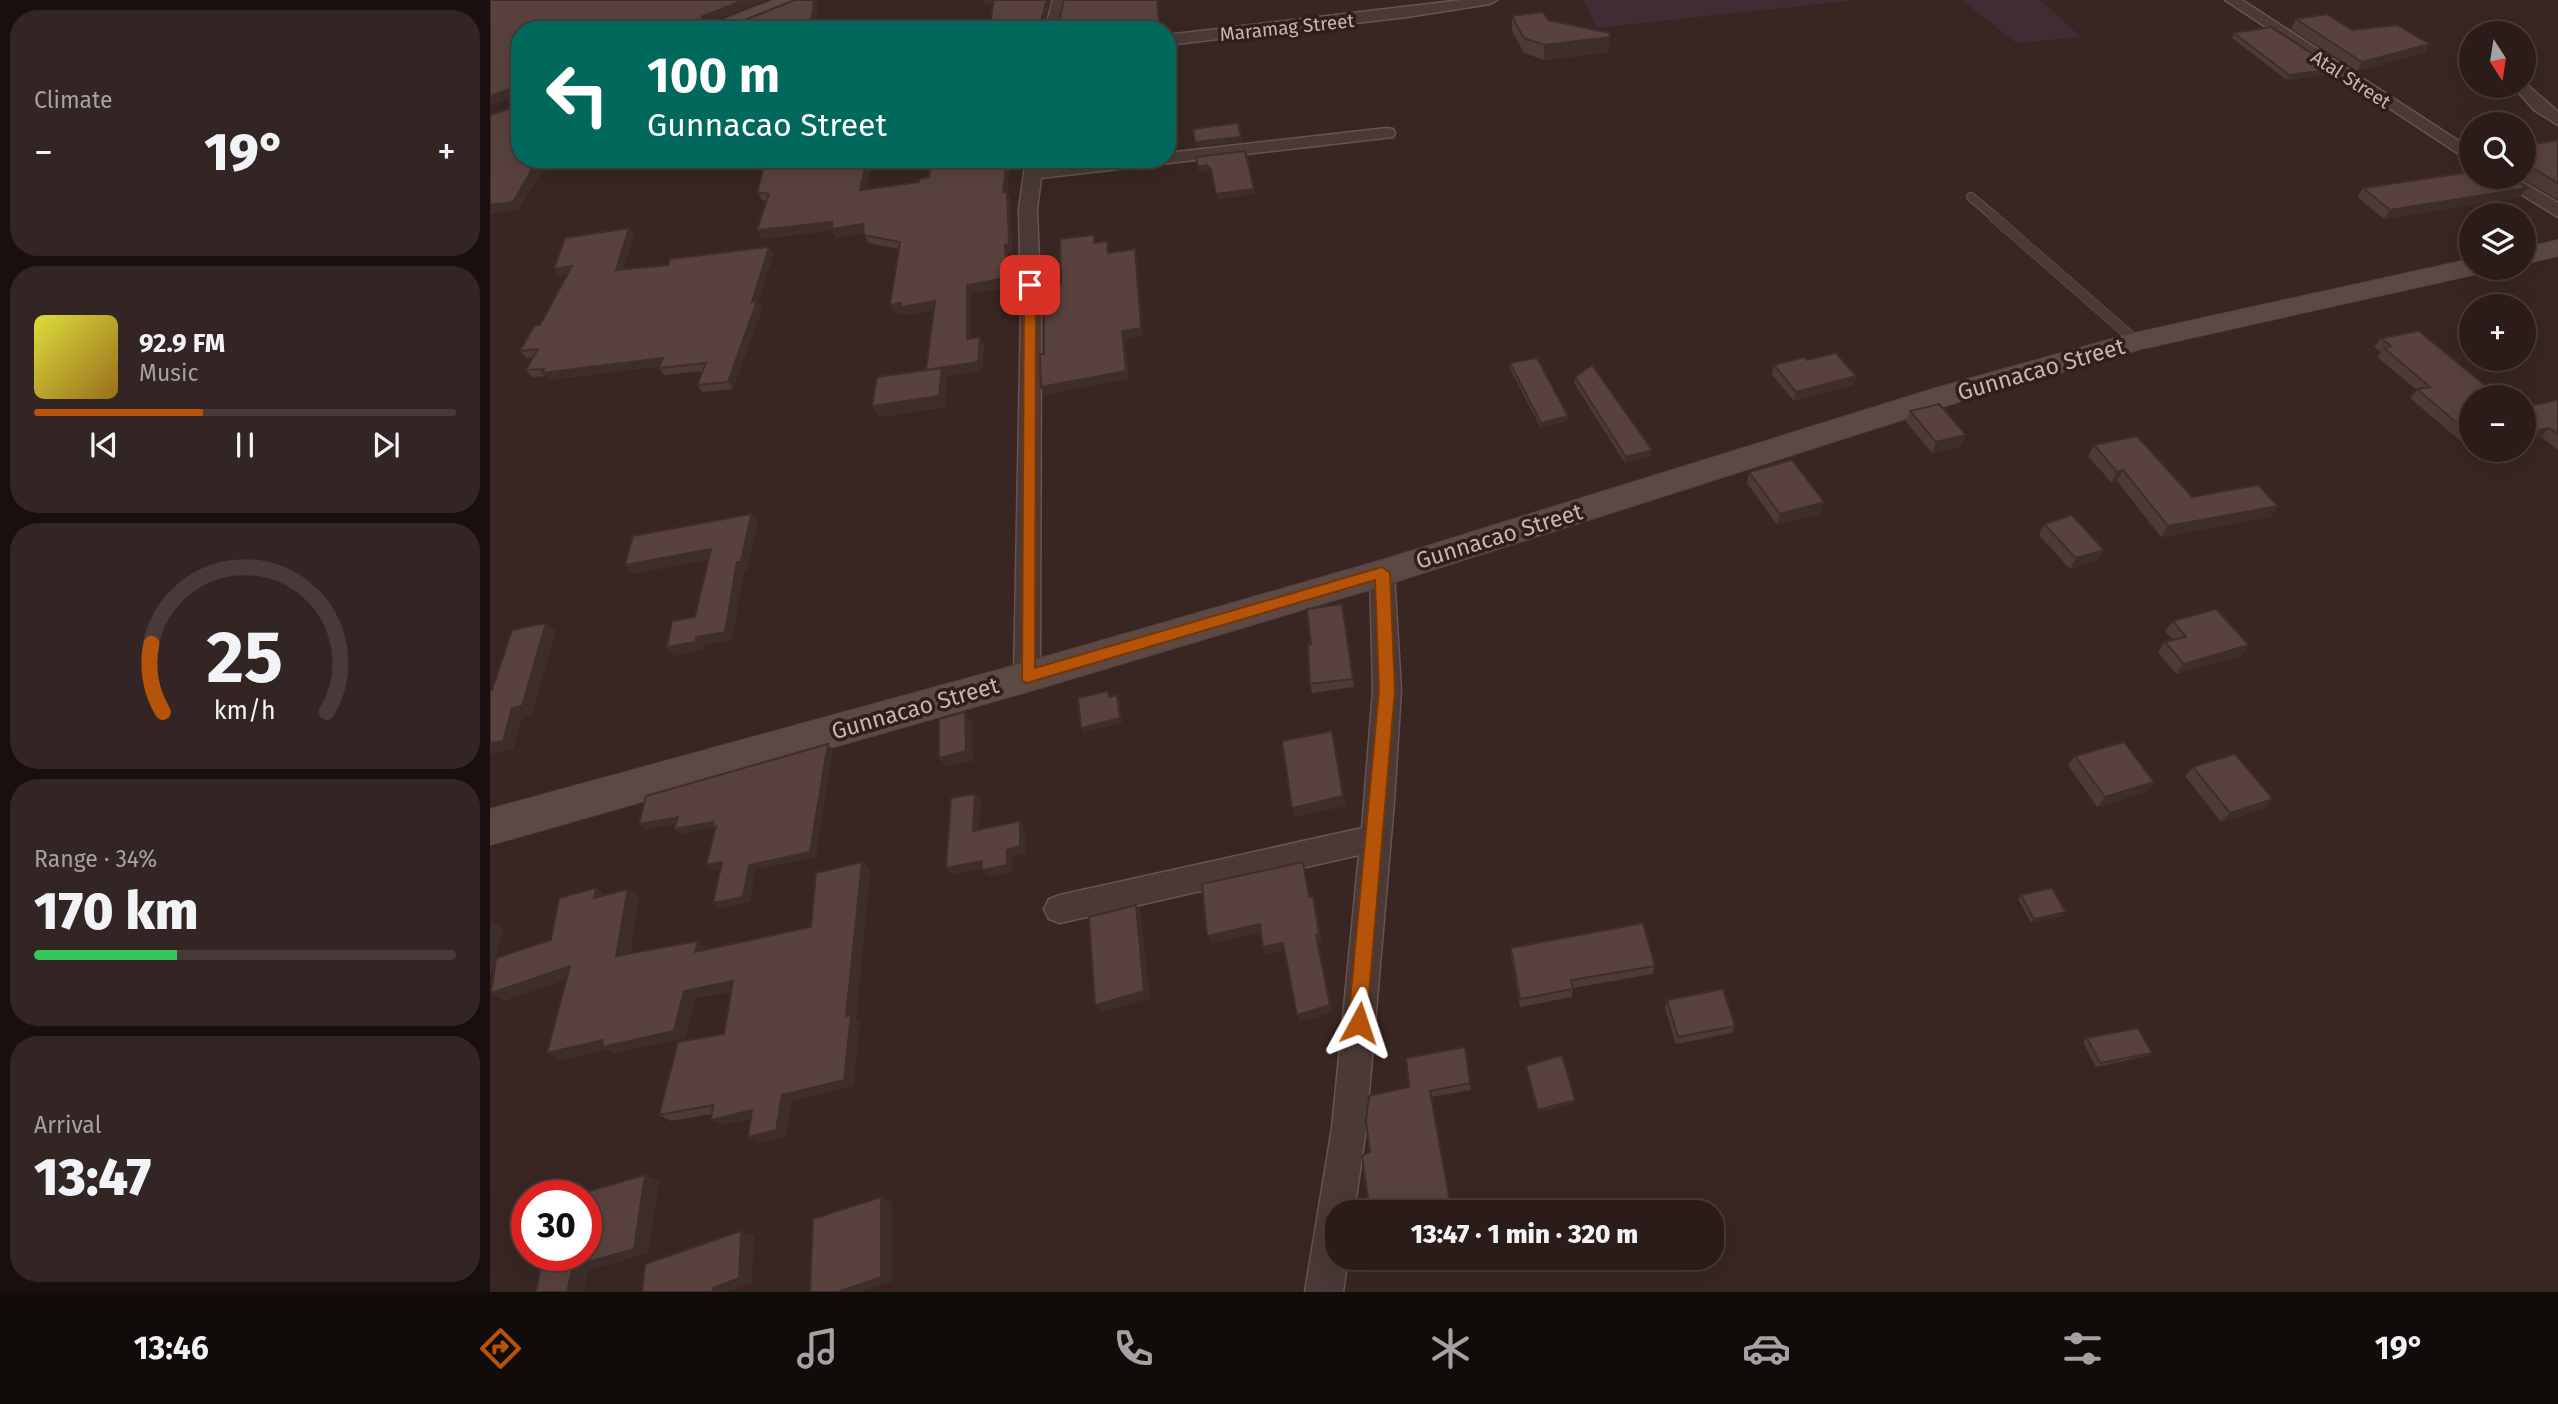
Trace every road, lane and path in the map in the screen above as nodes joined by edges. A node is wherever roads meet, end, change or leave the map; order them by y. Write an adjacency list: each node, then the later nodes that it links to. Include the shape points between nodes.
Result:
1 (793, 0): 5 (street)
2 (1060, 0): 6 (street)
3 (1490, 0): 7 (street, Maramag Street)
4 (2232, 0): 11 (street, Atal Street)
5 (738, 21)
6 (1054, 21)
7 (1176, 39)
8 (2532, 98): 9 (street)
9 (2558, 120)
10 (1387, 133): 12 (street)
11 (2459, 149)
12 (1176, 153)
13 (1034, 168): 22 (street, via 1028,209)
14 (2522, 189): 16 (street)
15 (1971, 197): 20 (lane)
16 (2558, 211)
17 (2558, 248): 18 (street)
18 (2536, 253)
19 (2459, 270): 20 (street, Gunnacao Street)
20 (2136, 341): 21 (street, Gunnacao Street)
21 (1382, 573): 22 (street, Gunnacao Street); 24 (street, via 1387,690)
22 (1027, 677): 23 (street, Gunnacao Street)
23 (490, 828)
24 (1376, 838): 25 (street); 26 (street, via 1349,1128)
25 (1060, 909)
26 (1324, 1292)

